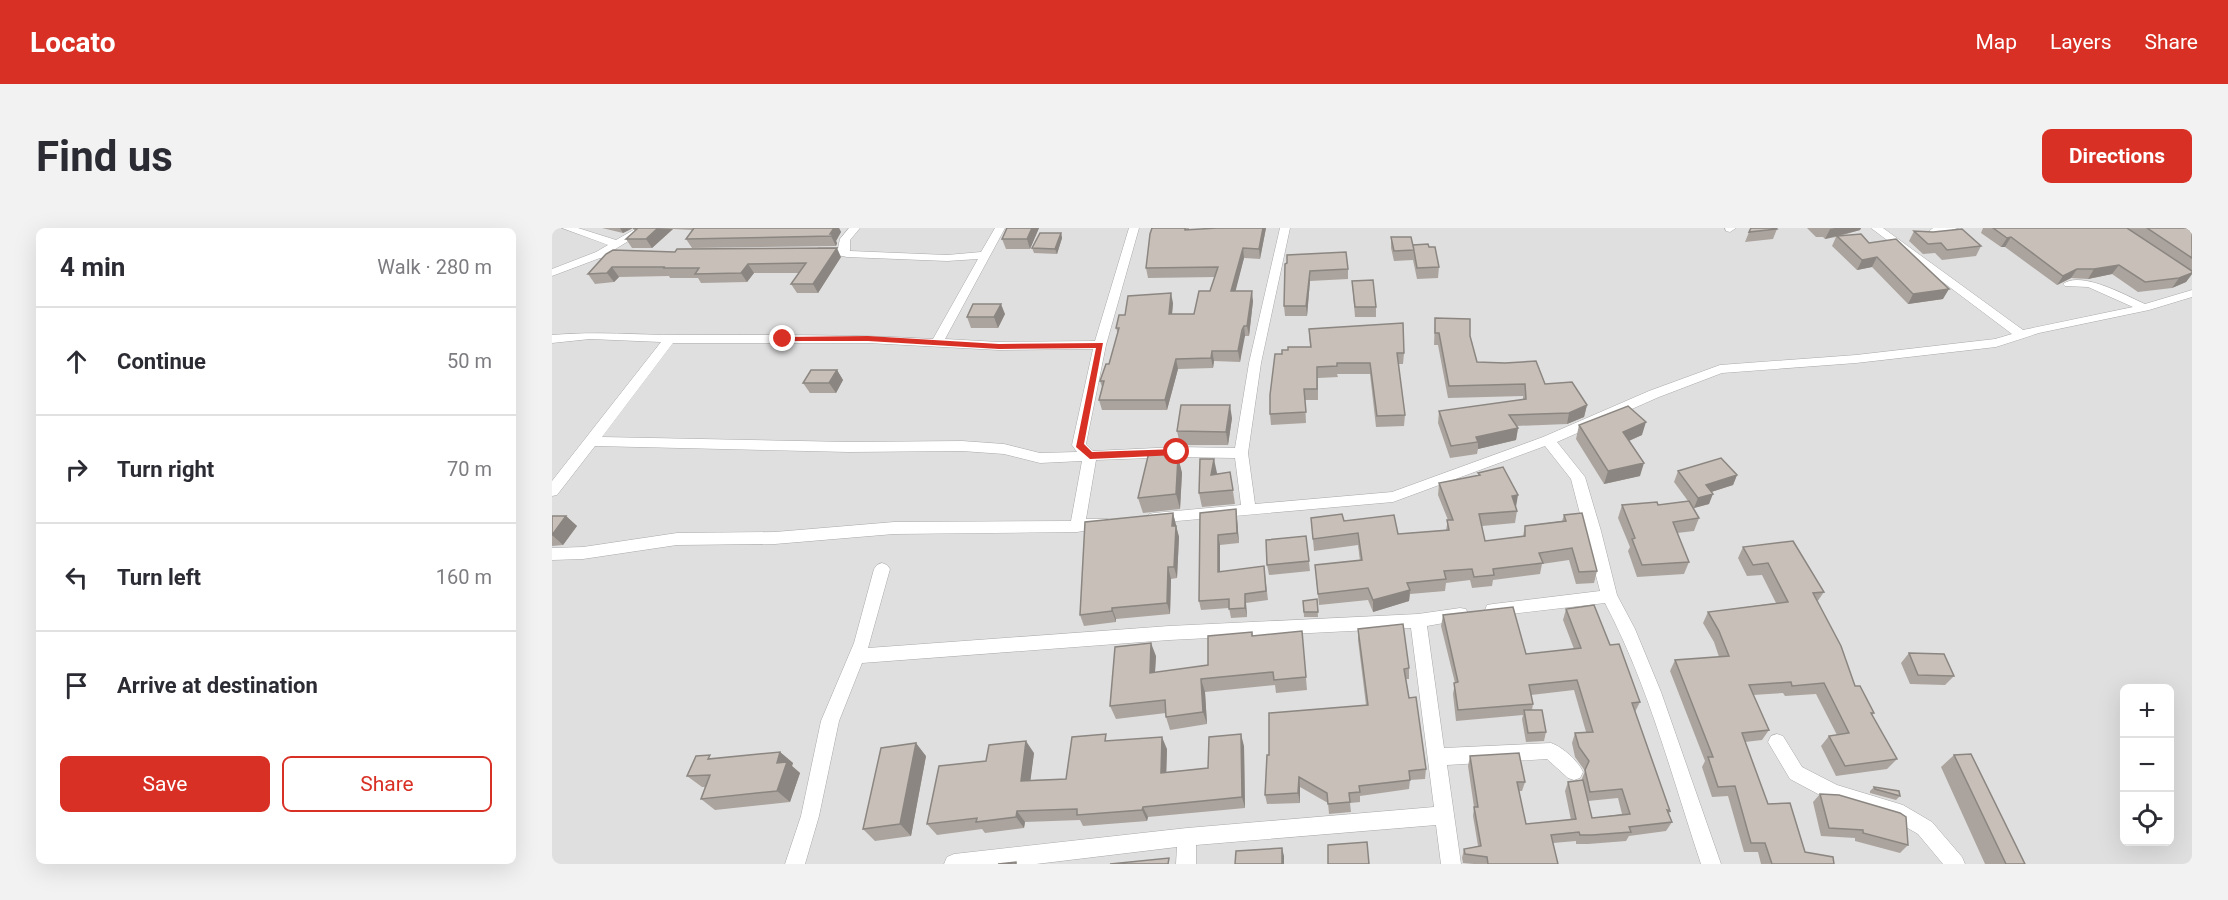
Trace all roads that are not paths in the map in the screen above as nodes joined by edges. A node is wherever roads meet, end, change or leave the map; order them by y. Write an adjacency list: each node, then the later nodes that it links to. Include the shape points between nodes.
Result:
1 (567, 228): 10 (street)
2 (645, 228): 10 (street)
3 (855, 228): 12 (street, via 845,239)
4 (999, 228): 15 (street)
5 (1134, 228): 26 (street)
6 (1285, 228): 29 (street)
7 (1876, 228): 21 (street)
8 (1953, 228): 9 (street, via 1934,231)
9 (1927, 237)
10 (616, 244): 14 (street)
11 (810, 251): 12 (street)
12 (843, 251): 15 (street, via 923,257)
13 (632, 254): 14 (street)
14 (598, 255): 16 (street)
15 (983, 255): 20 (street)
16 (552, 273)
17 (2069, 284): 19 (street, via 2090,284)
18 (2192, 293): 19 (street)
19 (2145, 308): 21 (street)
20 (947, 324): 24 (street); 25 (street)
21 (2022, 335): 27 (street, via 1996,343 1856,360 1720,369)
22 (552, 339): 23 (street, via 590,335)
23 (670, 339): 24 (street); 28 (street)
24 (912, 342): 25 (street)
25 (937, 344): 26 (street)
26 (1100, 345): 30 (street, via 1079,445)
27 (1548, 440): 32 (street, via 1393,497); 38 (street, via 1578,477)
28 (593, 441): 30 (street, via 962,446 1004,449 1040,458); 31 (street)
29 (1241, 453): 30 (street); 32 (street)
30 (1090, 456): 35 (street)
31 (552, 491)
32 (1249, 511): 33 (street)
33 (1140, 519)
34 (1119, 521): 35 (street)
35 (1077, 526): 36 (street, via 894,528 775,538 677,539)
36 (552, 554)
37 (882, 569): 40 (street)
38 (1609, 596): 39 (street); 50 (street, via 1652,692)
39 (1418, 621): 40 (street, via 1169,633); 42 (street)
40 (857, 656): 46 (street, via 830,721 810,816)
41 (1777, 742): 51 (street, via 1796,773 1833,793 1896,811 1925,828)
42 (1437, 757): 43 (street, via 1551,751); 44 (street)
43 (1574, 772)
44 (1446, 815): 45 (street); 49 (street)
45 (1187, 837): 47 (street); 48 (street)
46 (795, 864)
47 (954, 864)
48 (1186, 864)
49 (1451, 864)
50 (1711, 864)
51 (1955, 864)

